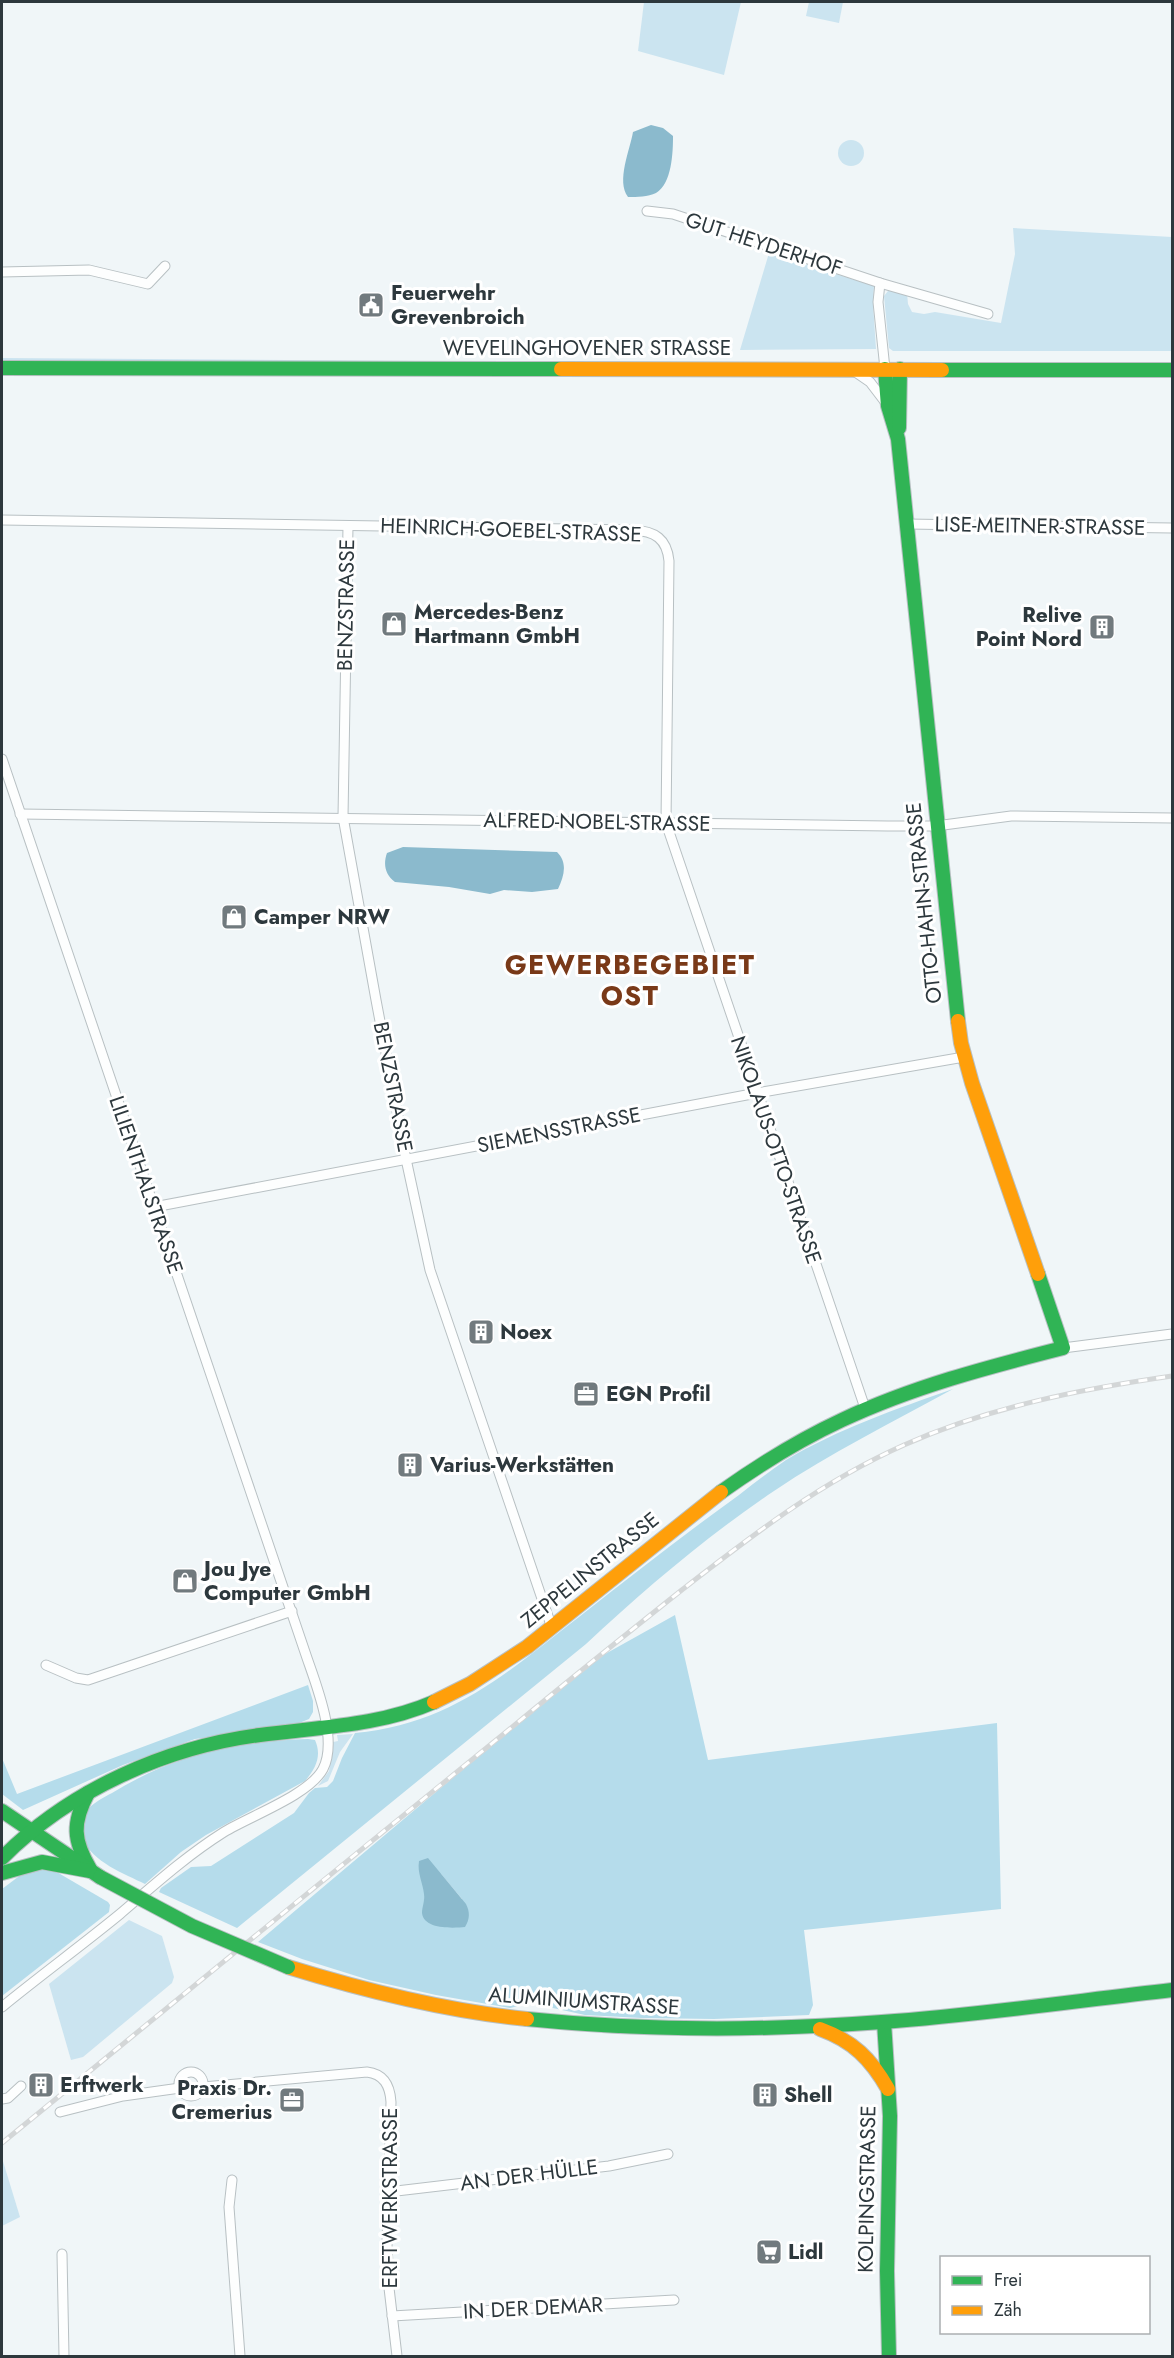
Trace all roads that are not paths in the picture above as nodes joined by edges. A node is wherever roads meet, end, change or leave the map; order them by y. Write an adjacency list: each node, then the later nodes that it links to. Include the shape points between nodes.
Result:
1 (647, 211): 4 (street, GUT HEYDERHOF, via 673,214)
2 (165, 266): 3 (street, via 148,284 89,270)
3 (2, 272)
4 (880, 283): 5 (street, GUT HEYDERHOF); 8 (street, via 878,302)
5 (988, 314)
6 (2, 368): 7 (street, WEVELINGHOVENER STRASSE)
7 (849, 369): 8 (street, WEVELINGHOVENER STRASSE); 11 (street, OTTO-HAHN-STRASSE, via 870,382)
8 (885, 369): 9 (street, WEVELINGHOVENER STRASSE); 11 (street, OTTO-HAHN-STRASSE)
9 (900, 369): 10 (street, WEVELINGHOVENER STRASSE); 12 (street, OTTO-HAHN-STRASSE)
10 (1173, 370)
11 (888, 406): 12 (street, OTTO-HAHN-STRASSE)
12 (898, 439): 14 (street, OTTO-HAHN-STRASSE)
13 (2, 520): 15 (street, HEINRICH-GOEBEL-STRASSE)
14 (907, 524): 16 (street, LISE-MEITNER-STRASSE); 22 (street, OTTO-HAHN-STRASSE)
15 (348, 526): 19 (street, BENZSTRASSE); 21 (street, HEINRICH-GOEBEL-STRASSE, via 641,531 660,538 669,561)
16 (1173, 528)
17 (2, 759): 18 (street, LILIENTHALSTRASSE)
18 (20, 814): 19 (street, ALFRED-NOBEL-STRASSE); 26 (street, LILIENTHALSTRASSE)
19 (343, 817): 21 (street, ALFRED-NOBEL-STRASSE); 25 (street, BENZSTRASSE)
20 (1173, 819): 22 (street, ALFRED-NOBEL-STRASSE, via 1011,816)
21 (666, 823): 22 (street, ALFRED-NOBEL-STRASSE); 24 (street, NIKOLAUS-OTTO-STRASSE)
22 (936, 826): 23 (street, OTTO-HAHN-STRASSE)
23 (964, 1057): 24 (street, SIEMENSSTRASSE); 28 (street, OTTO-HAHN-STRASSE)
24 (757, 1093): 25 (street, SIEMENSSTRASSE); 29 (street, NIKOLAUS-OTTO-STRASSE)
25 (406, 1158): 26 (street, SIEMENSSTRASSE); 31 (street, BENZSTRASSE, via 440,1302)
26 (154, 1207): 30 (street, LILIENTHALSTRASSE)
27 (1173, 1334): 28 (street, ZEPPELINSTRASSE)
28 (1063, 1348): 29 (street, ZEPPELINSTRASSE, via 955,1377)
29 (865, 1408): 31 (street, ZEPPELINSTRASSE, via 808,1436 738,1479)
30 (292, 1611): 32 (street, via 88,1680); 33 (street, LILIENTHALSTRASSE)
31 (552, 1628): 33 (street, ZEPPELINSTRASSE, via 492,1671 443,1699 392,1717)
32 (46, 1665)
33 (326, 1728): 34 (street, ZEPPELINSTRASSE, via 201,1746 128,1771); 41 (street, LILIENTHALSTRASSE, via 326,1761 313,1782 177,1864)
34 (88, 1793): 36 (street, ZEPPELINSTRASSE); 39 (street, via 79,1810 75,1832 80,1851)
35 (2, 1811): 36 (street, ALUMINIUMSTRASSE)
36 (31, 1832): 37 (street, ZEPPELINSTRASSE); 39 (street, ALUMINIUMSTRASSE)
37 (2, 1858)
38 (2, 1873): 39 (street, via 42,1862)
39 (96, 1874): 43 (street, ALUMINIUMSTRASSE, bridge, via 171,1915 288,1967 447,2008 508,2018 672,2030)
40 (1173, 1990): 42 (street, ALUMINIUMSTRASSE)
41 (2, 2007)
42 (884, 2022): 43 (street, ALUMINIUMSTRASSE); 47 (street, KOLPINGSTRASSE)
43 (811, 2026): 47 (street, via 858,2046 871,2059)
44 (21, 2086): 48 (street)
45 (203, 2087): 46 (street, ERFTWERKSTRASSE, via 192,2097); 46 (street, ERFTWERKSTRASSE, via 202,2079 193,2072 182,2077); 52 (street, ERFTWERKSTRASSE, via 219,2081 367,2072 378,2075 388,2085 391,2102)
46 (180, 2088): 49 (street, ERFTWERKSTRASSE, via 123,2096)
47 (888, 2089): 59 (street, KOLPINGSTRASSE)
48 (2, 2099)
49 (60, 2112)
50 (668, 2154): 52 (street, AN DER HÜLLE, via 609,2166)
51 (232, 2180): 57 (street, via 229,2207)
52 (388, 2192): 55 (street, ERFTWERKSTRASSE)
53 (62, 2254): 56 (street)
54 (674, 2300): 55 (street, IN DER DEMAR)
55 (392, 2316): 58 (street, ERFTWERKSTRASSE)
56 (64, 2356)
57 (240, 2356)
58 (397, 2356)
59 (889, 2356)

